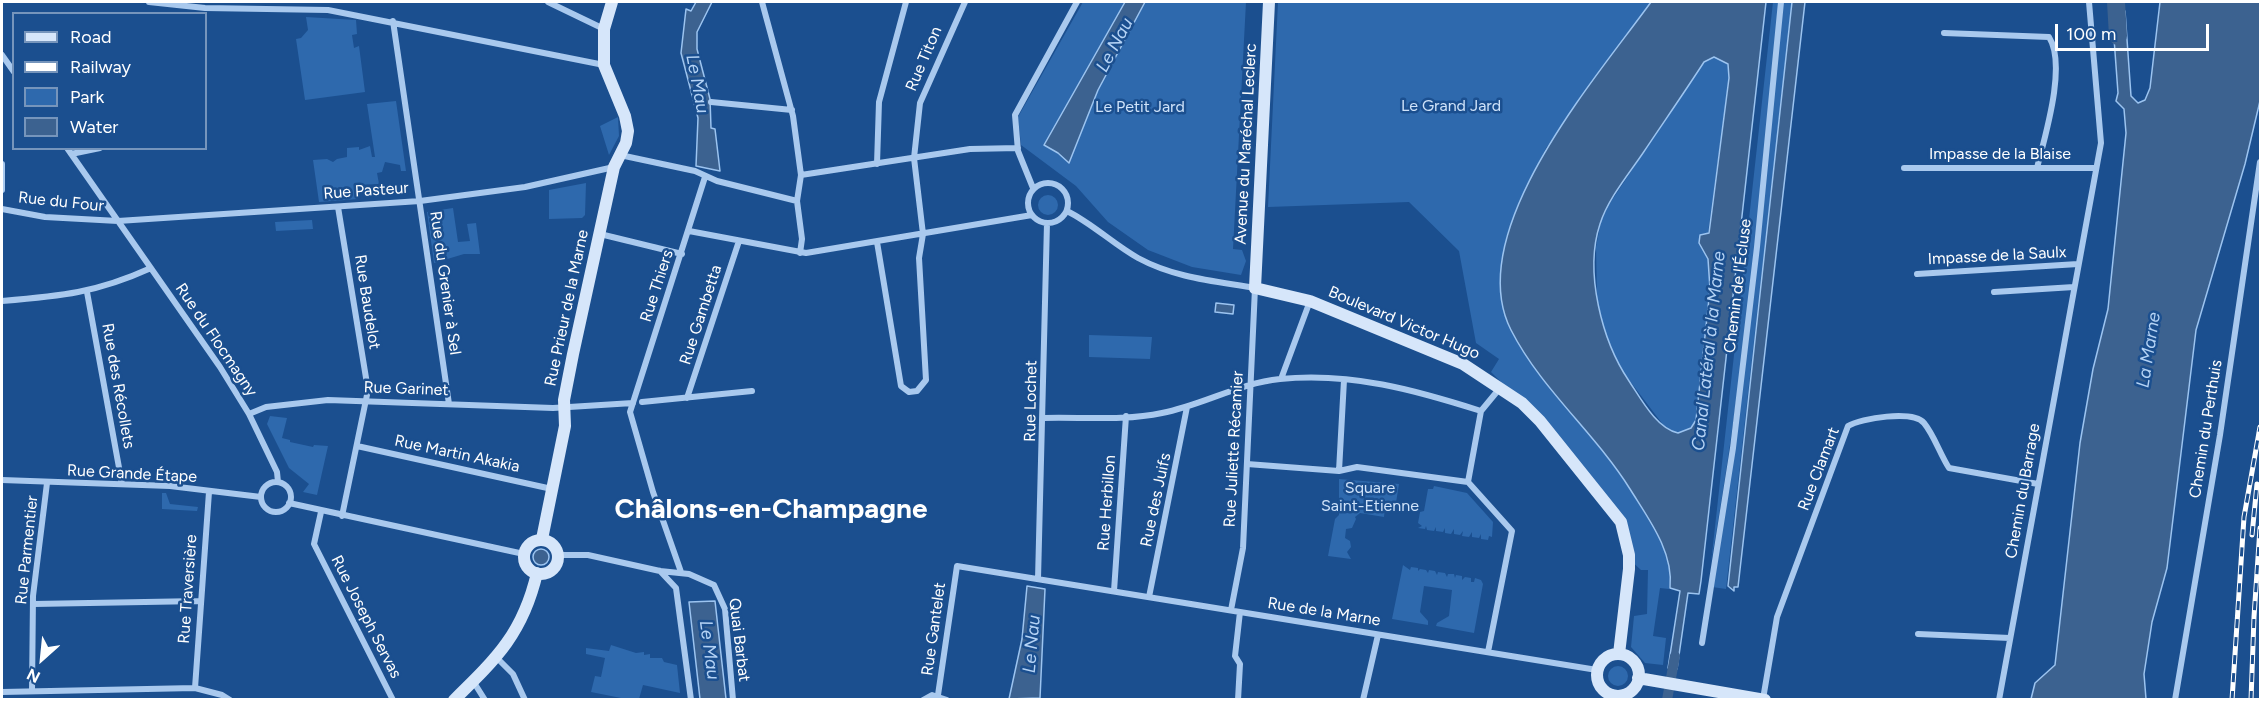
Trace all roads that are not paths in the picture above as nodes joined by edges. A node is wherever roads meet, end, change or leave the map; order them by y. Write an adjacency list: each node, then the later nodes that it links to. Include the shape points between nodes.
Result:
1 (149, 2): 11 (street, via 205,8)
2 (548, 2): 13 (street)
3 (612, 2): 13 (main road)
4 (762, 2): 19 (street)
5 (906, 2): 26 (street, via 879,102)
6 (965, 2): 23 (street, Rue Titon, via 920,103)
7 (1077, 2): 20 (street, via 1015,115)
8 (1269, 2): 53 (main road, Avenue du Maréchal Leclerc)
9 (1781, 2): 106 (street, Chemin de l'Écluse, via 1733,448)
10 (2089, 2): 29 (street, Chemin du Barrage, via 2100,143)
11 (257, 5): 12 (street, via 328,10)
12 (393, 21): 16 (street); 34 (street, Rue du Grenier à Sel)
13 (604, 29): 16 (main road)
14 (1944, 33): 28 (street, via 2049,37 2055,68 2052,101)
15 (2, 56): 17 (street)
16 (604, 65): 22 (main road, Rue Prieur de la Marne, via 626,124 626,143)
17 (12, 69)
18 (711, 102): 19 (street)
19 (792, 110): 30 (street)
20 (1018, 148): 23 (street, via 970,149); 32 (street)
21 (69, 151): 40 (street, Rue du Flocmagny)
22 (617, 161): 31 (street, via 695,171); 34 (street, Rue Pasteur, via 525,187); 43 (main road, Rue Prieur de la Marne)
23 (914, 162): 26 (street); 44 (street, Rue Titon)
24 (2260, 162): 131 (street, Chemin du Perthuis, via 2220,435)
25 (2, 164): 33 (street)
26 (877, 164): 30 (street)
27 (1904, 168): 28 (street, Impasse de la Blaise)
28 (2037, 168): 29 (street, Impasse de la Blaise)
29 (2096, 168): 49 (street, Chemin du Barrage)
30 (801, 176): 35 (street)
31 (705, 177): 35 (street); 42 (street, Rue Thiers)
32 (1034, 188): 38 (street, via 1045,182 1057,184 1066,193); 39 (street, via 1028,199)
33 (2, 190)
34 (420, 201): 36 (street, Rue Pasteur); 67 (street, Rue du Grenier à Sel)
35 (797, 201): 47 (street)
36 (338, 207): 40 (street, Rue Pasteur); 64 (street, Rue Baudelot, via 368,390)
37 (2, 208): 40 (street, Rue du Four, via 45,217)
38 (1067, 211): 41 (street, via 1059,220); 53 (street, Boulevard Victor Hugo, via 1130,253 1166,271)
39 (1032, 215): 41 (street); 44 (street)
40 (118, 220): 50 (street, Rue du Flocmagny)
41 (1047, 223): 73 (street, Rue Lochet)
42 (689, 231): 45 (street); 48 (street, Rue Thiers)
43 (600, 234): 48 (street); 68 (main road, Rue Prieur de la Marne)
44 (922, 234): 46 (street); 46 (street, Rue Titon, via 919,258 926,380 917,391 909,392 901,386)
45 (739, 241): 47 (street); 63 (street, Rue Gambetta)
46 (877, 242): 47 (street)
47 (800, 253)
48 (681, 254): 66 (street, Rue Thiers)
49 (2078, 264): 51 (street, Impasse de la Saulx); 52 (street, Chemin du Barrage)
50 (151, 268): 54 (street); 71 (street, Rue du Flocmagny)
51 (1917, 274)
52 (2074, 287): 55 (street); 82 (street, Chemin du Barrage)
53 (1255, 288): 57 (main road, Boulevard Victor Hugo); 60 (street, Rue Juliette Récamier)
54 (87, 292): 56 (street); 81 (street, Rue des Récollets)
55 (1994, 292)
56 (2, 301)
57 (1310, 301): 58 (street); 61 (main road, Boulevard Victor Hugo, via 1463,364)
58 (1281, 379): 59 (street); 60 (street)
59 (1344, 380): 70 (street, via 1390,384); 76 (street)
60 (1251, 384): 69 (street); 75 (street, Rue Juliette Récamier)
61 (1500, 387): 70 (street); 108 (main road, Boulevard Victor Hugo, via 1556,438 1621,522 1629,569)
62 (752, 391): 63 (street)
63 (687, 398): 65 (street)
64 (366, 401): 67 (street, Rue Garinet); 71 (street, Rue Garinet, via 328,400); 74 (street, Rue Baudelot)
65 (642, 402)
66 (633, 403): 68 (street, Rue Garinet); 94 (street, via 630,418)
67 (449, 404): 68 (street, Rue Garinet)
68 (564, 407): 83 (main road, Rue Prieur de la Marne, via 565,426)
69 (1187, 407): 72 (street); 98 (street, Rue des Juifs)
70 (1481, 411): 79 (street)
71 (249, 414): 78 (street, Rue du Flocmagny, via 277,472)
72 (1126, 416): 73 (street); 97 (street, Rue Herbillon)
73 (1044, 418): 96 (street, Rue Lochet)
74 (357, 446): 83 (street, Rue Martin Akakia); 88 (street, Rue Baudelot)
75 (1247, 464): 76 (street); 101 (street, Rue Juliette Récamier, via 1243,548)
76 (1339, 471): 79 (street, via 1357,467)
77 (2, 480): 80 (street, Rue Grande Étape)
78 (278, 482): 85 (street, via 268,484); 86 (street, via 289,490)
79 (1468, 482): 107 (street, via 1512,531)
80 (47, 483): 81 (street, Rue Grande Étape); 100 (street, Rue Parmentier)
81 (122, 484): 84 (street, Rue Grande Étape)
82 (2038, 484): 105 (street, Chemin du Barrage); 129 (street, Rue Clamart, via 1948,468 1923,421 1911,416 1859,419 1848,426 1777,617)
83 (552, 489): 89 (main road, Rue Prieur de la Marne)
84 (209, 492): 85 (street, Rue Grande Étape); 99 (street, Rue Traversière)
85 (261, 497): 86 (street, via 264,505 275,512)
86 (289, 503): 87 (street)
87 (321, 512): 88 (street); 119 (street, Rue Joseph Servas, via 314,544)
88 (342, 516): 90 (street)
89 (542, 539): 90 (main road, via 528,545); 91 (main road, via 553,544)
90 (524, 554): 95 (main road, via 527,566)
91 (558, 555): 93 (street, via 588,555); 95 (main road, via 552,570)
92 (957, 566): 96 (street, Rue de la Marne); 116 (street, Rue Gantelet)
93 (660, 570): 94 (street); 123 (street, via 676,588)
94 (681, 572): 124 (street, Quai Barbat, via 714,585 725,609)
95 (537, 573): 109 (main road, via 521,622)
96 (1038, 579): 97 (street, Rue de la Marne)
97 (1114, 591): 98 (street, Rue de la Marne)
98 (1149, 597): 101 (street, Rue de la Marne)
99 (200, 601): 100 (street); 113 (street, Rue Traversière)
100 (34, 604): 114 (street, Rue Parmentier)
101 (1231, 610): 102 (street, Rue de la Marne)
102 (1240, 612): 103 (street, Rue de la Marne); 127 (street, via 1235,656 1240,664)
103 (1378, 634): 107 (street, Rue de la Marne); 128 (street)
104 (1918, 634): 105 (street)
105 (2010, 638): 130 (street, Chemin du Barrage)
106 (1702, 643)
107 (1488, 652): 110 (street, Rue de la Marne)
108 (1619, 654): 110 (main road, via 1607,657); 111 (main road, via 1634,663)
109 (496, 657): 112 (main road); 122 (street, via 513,674)
110 (1597, 670): 117 (main road, via 1602,688)
111 (1643, 679): 117 (main road, via 1632,690); 129 (main road)
112 (472, 681): 120 (main road); 121 (street)
113 (195, 688): 114 (street); 118 (street)
114 (32, 691): 115 (street)
115 (2, 692)
116 (938, 695): 125 (street); 126 (street)
117 (1612, 697)
118 (230, 699)
119 (393, 699)
120 (454, 699)
121 (485, 699)
122 (525, 699)
123 (691, 699)
124 (733, 699)
125 (923, 699)
126 (947, 699)
127 (1238, 699)
128 (1363, 699)
129 (1764, 699)
130 (1999, 699)
131 (2175, 699)

